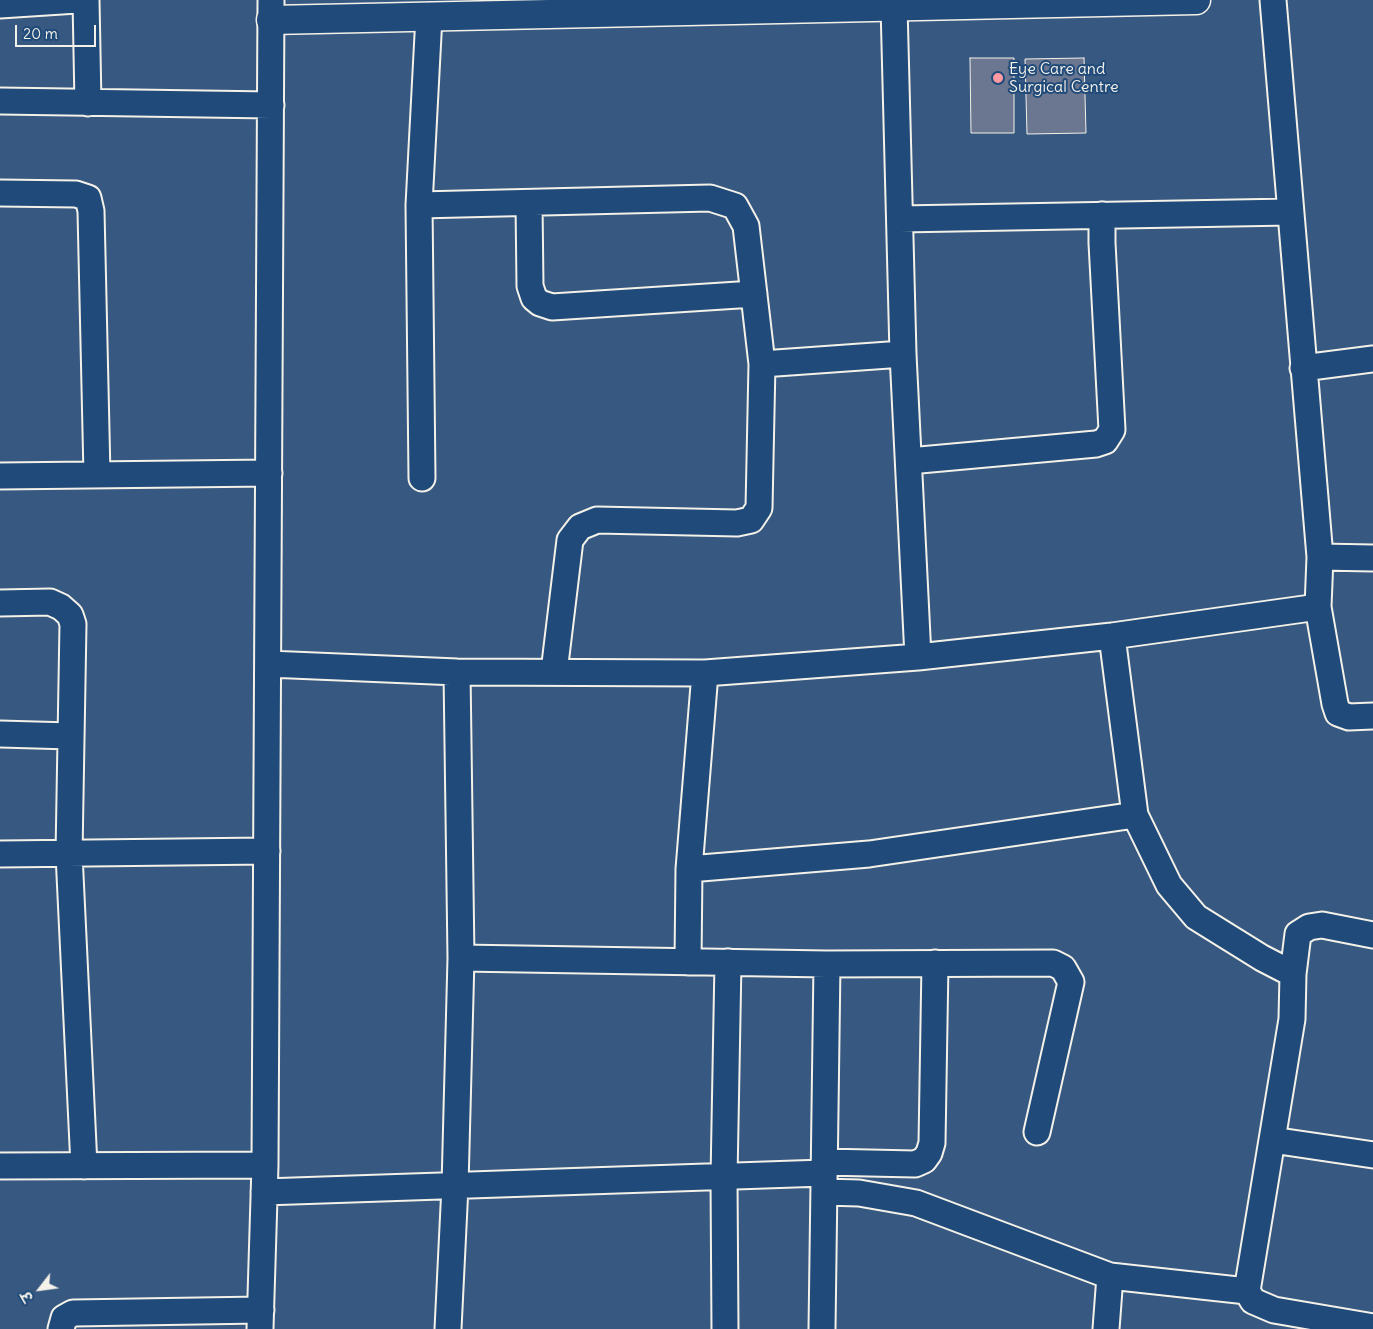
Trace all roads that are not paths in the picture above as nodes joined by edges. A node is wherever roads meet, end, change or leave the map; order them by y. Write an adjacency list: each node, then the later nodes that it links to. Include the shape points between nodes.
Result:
1 (77, 0): 5 (street)
2 (86, 0): 11 (street)
3 (1196, 0): 7 (street)
4 (1272, 0): 16 (street)
5 (0, 4)
6 (861, 4): 7 (street); 9 (street)
7 (894, 6): 18 (street)
8 (271, 10): 9 (street); 12 (street)
9 (430, 16): 15 (street)
10 (0, 101): 11 (street)
11 (88, 103): 12 (street)
12 (271, 105): 25 (street)
13 (0, 193): 26 (street, via 76,194 88,198 91,211)
14 (529, 202): 15 (street); 19 (street, via 710,198 735,206 746,226); 19 (street, via 530,286 534,298 540,303 552,307)
15 (419, 205): 28 (street)
16 (1290, 212): 17 (street); 23 (street)
17 (1102, 215): 18 (street); 24 (street, via 1112,430 1105,441)
18 (900, 218): 20 (street)
19 (754, 294): 22 (street)
20 (903, 354): 22 (street); 24 (street)
21 (1373, 359): 23 (street)
22 (762, 364): 37 (street, via 759,508 752,520 737,523 597,520 580,527 570,540)
23 (1303, 368): 29 (street)
24 (909, 461): 34 (street)
25 (269, 474): 26 (street); 35 (street)
26 (97, 475): 27 (street)
27 (0, 476)
28 (422, 478)
29 (1320, 557): 30 (street); 32 (street)
30 (1373, 558)
31 (0, 603): 41 (street, via 50,602 70,615 73,624)
32 (1318, 607): 33 (street); 39 (street, via 1338,713 1349,717)
33 (1112, 636): 34 (street); 42 (street)
34 (918, 656): 38 (street)
35 (268, 664): 36 (street); 43 (street)
36 (457, 672): 37 (street); 48 (street)
37 (554, 672): 38 (street)
38 (705, 673): 46 (street)
39 (1373, 716)
40 (0, 734): 41 (street)
41 (71, 736): 45 (street)
42 (1135, 815): 46 (street, via 869,854); 53 (street, via 1169,885 1196,917)
43 (267, 851): 45 (street); 57 (street)
44 (0, 854): 45 (street)
45 (69, 854): 59 (street)
46 (689, 869): 49 (street)
47 (1373, 935): 53 (street, via 1322,925 1309,927 1298,934)
48 (461, 958): 49 (street); 62 (street)
49 (688, 962): 50 (street)
50 (728, 962): 52 (street); 61 (street)
51 (935, 963): 52 (street); 54 (street, via 1053,963 1063,968 1069,977 1071,982); 60 (street, via 932,1143 929,1153 915,1164)
52 (827, 964): 60 (street)
53 (1292, 974): 55 (street, via 1292,1019)
54 (1037, 1132)
55 (1272, 1140): 56 (street); 65 (street)
56 (1373, 1155)
57 (265, 1165): 59 (street); 63 (street)
58 (0, 1166): 59 (street)
59 (84, 1166)
60 (824, 1176): 61 (street); 64 (street, via 858,1193 916,1203); 72 (street)
61 (724, 1178): 62 (street); 71 (street)
62 (456, 1186): 63 (street); 70 (street)
63 (264, 1192): 66 (street)
64 (1110, 1276): 65 (street); 73 (street)
65 (1248, 1291): 67 (street, via 1253,1301)
66 (260, 1320): 69 (street, via 73,1314 64,1318)
67 (1306, 1322): 68 (street)
68 (1373, 1328)
69 (62, 1329)
70 (448, 1329)
71 (725, 1329)
72 (822, 1329)
73 (1106, 1329)

